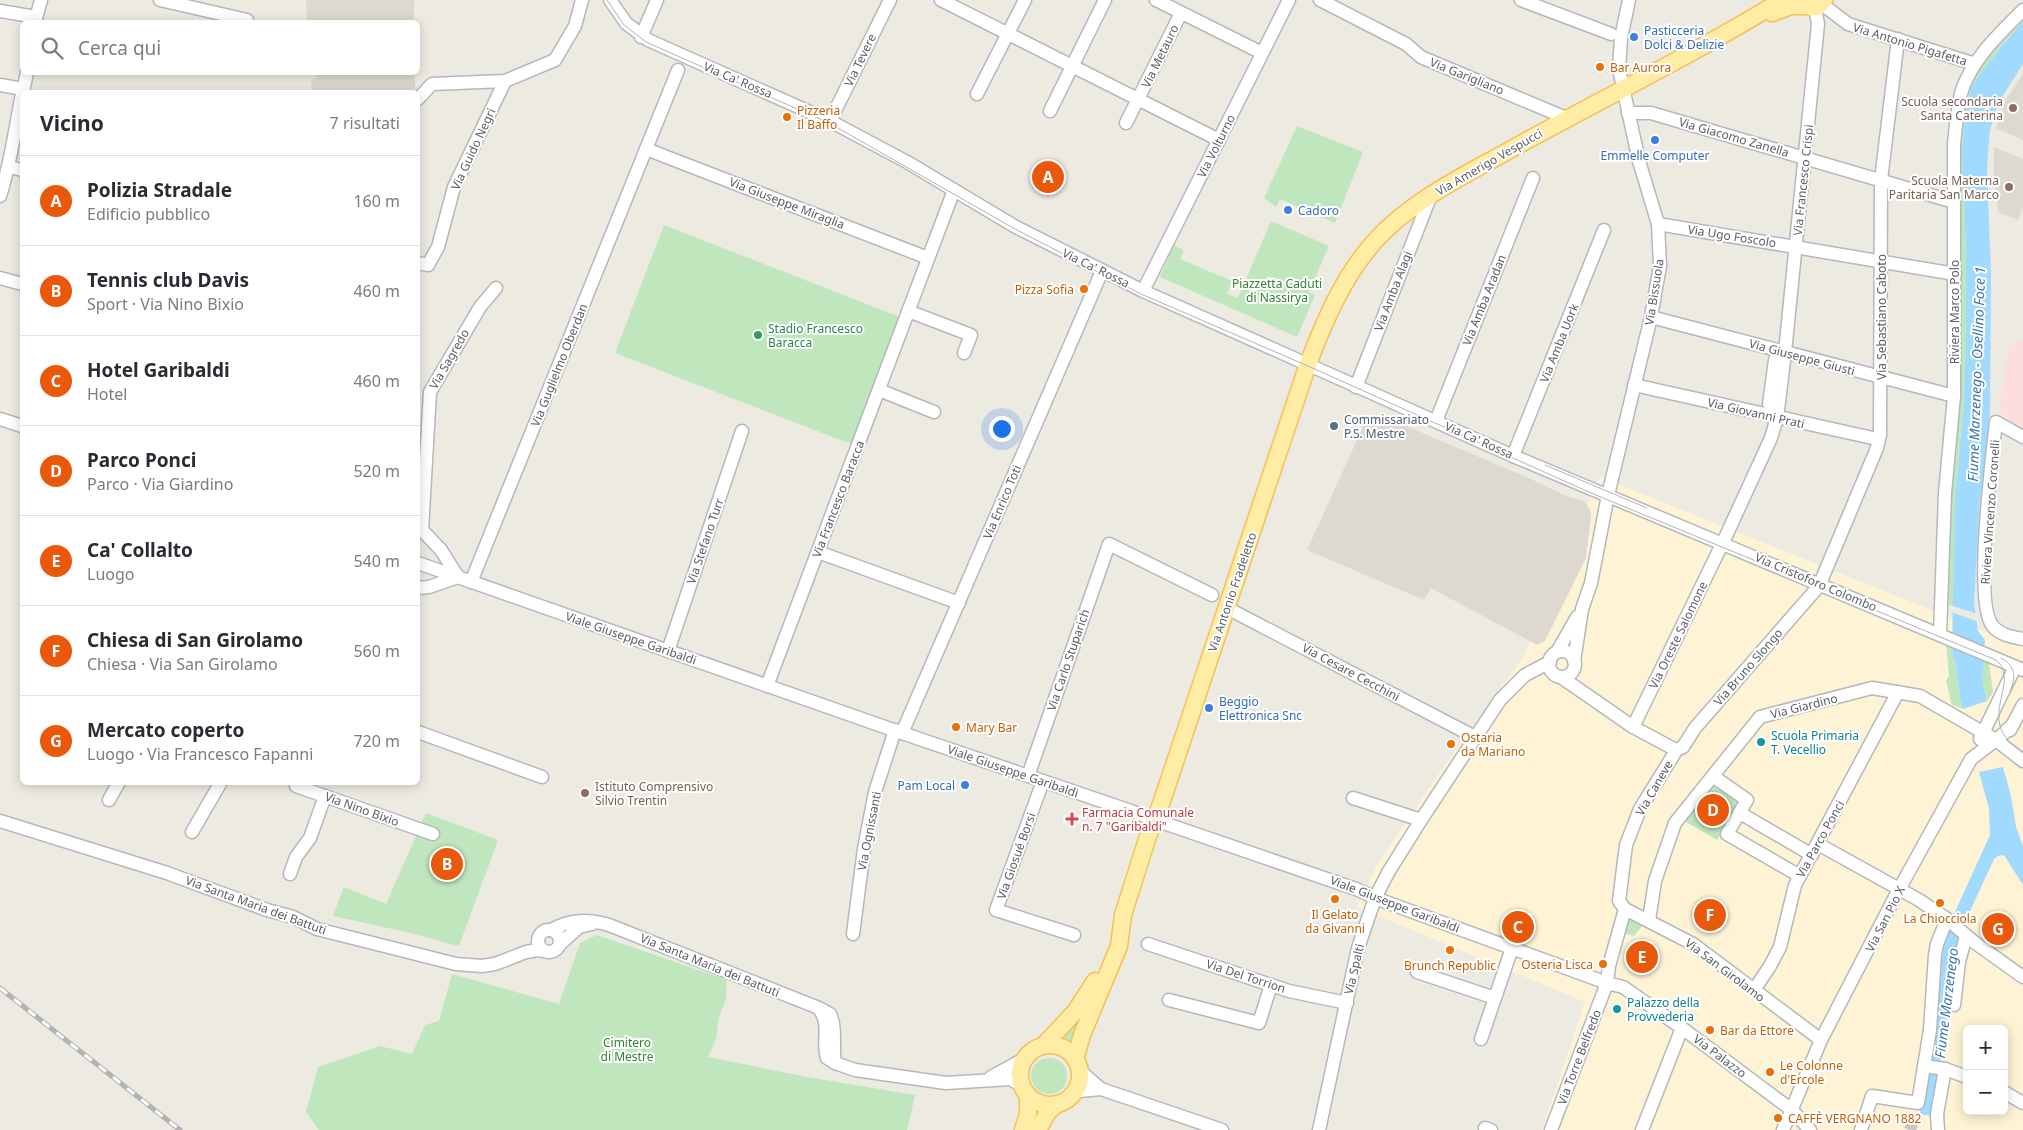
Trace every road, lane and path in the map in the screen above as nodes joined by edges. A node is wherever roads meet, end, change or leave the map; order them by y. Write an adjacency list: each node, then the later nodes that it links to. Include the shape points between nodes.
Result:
1 (41, 0): 20 (street)
2 (160, 0): 21 (street)
3 (582, 0): 32 (street, via 575,26 555,60)
4 (610, 0): 25 (street, Via Ca' Rossa, via 626,24)
5 (657, 0): 25 (street)
6 (890, 0): 44 (street, Via Tevere)
7 (941, 0): 23 (street)
8 (1025, 0): 23 (street)
9 (1105, 0): 29 (street)
10 (1156, 0): 19 (street, Via Metauro)
11 (1289, 0): 27 (street, Via Volturno)
12 (1320, 0): 43 (street, Via Garigliano, via 1406,44 1421,57)
13 (1521, 0): 24 (street)
14 (1629, 0): 34 (street, Via Bissuola, via 1620,38)
15 (1782, 0): 22 (main road, Via Amerigo Vespucci)
16 (1814, 3): 22 (main road, Via Amerigo Vespucci, via 1783,8); 26 (street, Via Antonio Pigafetta, via 1848,24); 49 (street, Via Francesco Crispi, via 1818,24)
17 (2023, 10): 28 (street, Riviera Marco Polo)
18 (0, 11): 20 (street)
19 (1181, 13): 27 (street, Via Metauro); 39 (street, Via Metauro)
20 (36, 20)
21 (247, 20)
22 (1736, 29): 34 (main road, Via Amerigo Vespucci)
23 (1008, 34): 29 (street); 37 (street)
24 (1611, 34)
25 (641, 36): 44 (street, Via Ca' Rossa)
26 (1898, 39): 28 (street, Via Antonio Pigafetta); 53 (street, Via Sebastiano Caboto)
27 (1262, 53): 46 (street, Via Volturno)
28 (1975, 64): 57 (street, Riviera Marco Polo, via 1962,91 1957,115)
29 (1072, 66): 39 (street); 41 (street)
30 (678, 70): 47 (street, Via Guglielmo Oberdan)
31 (26, 75): 35 (street)
32 (505, 80): 38 (street, via 432,84); 63 (street, Via Guido Negri, via 454,186 438,247 428,265)
33 (0, 84): 36 (street)
34 (1622, 89): 42 (street, Via Bissuola); 43 (main road, Via Amerigo Vespucci)
35 (23, 90)
36 (20, 91)
37 (977, 94)
38 (420, 97)
39 (1138, 100): 45 (street, Via Metauro); 46 (street)
40 (20, 102): 48 (street)
41 (1050, 111)
42 (1628, 113): 49 (street, Via Giacomo Zanella, via 1651,113); 58 (street, Via Bissuola)
43 (1566, 118): 55 (main road, Via Amerigo Vespucci)
44 (830, 121): 54 (street, Via Ca' Rossa)
45 (1126, 123)
46 (1219, 140): 69 (street, Via Volturno)
47 (646, 149): 61 (street, Via Giuseppe Miraglia); 95 (street, Via Guglielmo Oberdan)
48 (5, 150): 50 (street)
49 (1806, 158): 53 (street, Via Giacomo Zanella); 60 (street, Via Francesco Crispi)
50 (9, 167): 51 (street); 56 (street)
51 (20, 170)
52 (1533, 178): 83 (street, Via Amba Aradan)
53 (1881, 180): 57 (street, Via Giacomo Zanella); 62 (street, Via Sebastiano Caboto)
54 (954, 190): 61 (street, Via Francesco Baracca); 64 (street, Via Ca' Rossa, via 1016,227)
55 (1431, 195): 74 (main road, Via Amerigo Vespucci, via 1399,218 1374,242 1351,272 1334,301); 77 (street, Via Amba Alagi)
56 (0, 196)
57 (1954, 202): 65 (street, Riviera Marco Polo)
58 (1658, 224): 60 (street, Via Ugo Foscolo); 71 (street, Via Bissuola, via 1660,266)
59 (1604, 230): 88 (street, Via Amba Uork)
60 (1796, 247): 62 (street, Via Ugo Foscolo); 72 (street, Via Francesco Crispi)
61 (928, 258): 70 (street, Via Francesco Baracca)
62 (1882, 260): 65 (street, Via Ugo Foscolo); 75 (street, Via Sebastiano Caboto)
63 (420, 263)
64 (1102, 271): 69 (street, Via Ca' Rossa); 99 (street, Via Enrico Toti)
65 (1955, 274): 79 (street, Riviera Marco Polo)
66 (0, 278): 67 (street)
67 (20, 283)
68 (496, 288): 90 (street, Via Sagredo, via 480,307 430,392)
69 (1143, 291): 74 (street, Via Ca' Rossa)
70 (908, 311): 73 (street, via 971,335); 78 (street, Via Francesco Baracca)
71 (1651, 317): 72 (street, Via Giuseppe Giusti); 76 (street, Via Bissuola)
72 (1785, 352): 75 (street, Via Giuseppe Giusti); 81 (street, Via Francesco Crispi)
73 (964, 353)
74 (1308, 364): 77 (street, Via Ca' Rossa); 100 (main road, Via Antonio Fradeletto)
75 (1881, 377): 79 (street, Via Giuseppe Giusti); 87 (street, Via Sebastiano Caboto)
76 (1634, 385): 81 (street, Via Giovanni Prati); 89 (street, Via Bissuola)
77 (1356, 386): 83 (street, Via Ca' Rossa)
78 (879, 390): 80 (street); 92 (street, Via Francesco Baracca)
79 (1954, 396): 102 (street, Riviera Marco Polo, via 1945,493)
80 (934, 412)
81 (1777, 418): 87 (street, Via Giovanni Prati); 91 (street, via 1771,438)
82 (0, 419): 84 (street)
83 (1436, 421): 88 (street, Via Ca' Rossa)
84 (20, 425)
85 (742, 431): 104 (street, Via Stefano Turr)
86 (2023, 437): 103 (street, Riviera Vincenzo Coronelli, via 1996,422 1986,527 1985,603 1989,620 1998,631)
87 (1878, 439): 96 (street, Via Sebastiano Caboto)
88 (1513, 456): 89 (street, Via Ca' Rossa)
89 (1608, 495): 91 (street, Via Cristoforo Colombo); 101 (street, Via Caneve)
90 (420, 528): 94 (street)
91 (1722, 544): 96 (street, Via Cristoforo Colombo); 112 (street, Via Oreste Salomone)
92 (818, 552): 99 (street); 108 (street, Via Francesco Baracca)
93 (420, 564): 94 (street, Viale Giuseppe Garibaldi)
94 (458, 577): 95 (street, Viale Giuseppe Garibaldi); 97 (street)
95 (471, 582): 104 (street, Viale Giuseppe Garibaldi)
96 (1820, 584): 102 (street, Via Cristoforo Colombo); 118 (street, Via Bruno Slongo)
97 (420, 588)
98 (1212, 595): 122 (street, Via Carlo Stuparich, via 1109,544)
99 (959, 603): 113 (street, Via Enrico Toti)
100 (1227, 608): 116 (street, Via Cesare Cecchini); 132 (main road, Via Antonio Fradeletto)
101 (1582, 609): 105 (street, Via Caneve); 106 (street, Via Caneve)
102 (1940, 635): 107 (street, Via Cristoforo Colombo)
103 (2023, 640)
104 (668, 651): 108 (street, Viale Giuseppe Garibaldi)
105 (1574, 663): 106 (street, via 1568,675); 106 (street, via 1566,652); 110 (street, Via Caneve, via 1577,678)
106 (1555, 666): 110 (street, Via Caneve); 116 (street, Via Spalti, via 1510,689)
107 (2020, 666): 114 (street)
108 (767, 686): 113 (street, Viale Giuseppe Garibaldi)
109 (1898, 692): 114 (street, Via Giardino, via 1920,696); 121 (street, Via Giardino, via 1872,688 1760,717); 137 (street, Via Parco Ponci)
110 (1595, 701): 112 (street, Via Caneve)
111 (2023, 705): 117 (street, Via San Pio X)
112 (1633, 728): 118 (street, Via Caneve)
113 (899, 732): 122 (street, Viale Giuseppe Garibaldi); 148 (street, Via Ognissanti, via 875,792)
114 (1983, 732): 117 (street, Via Giardino); 119 (street)
115 (420, 733): 123 (street)
116 (1475, 737): 133 (street, Via Spalti)
117 (2001, 743): 119 (street, Via San Pio X); 120 (street, Via Giardino)
118 (1675, 752): 142 (street, Via Caneve, via 1640,809 1626,845 1619,901)
119 (1971, 759): 140 (street, Via San Pio X)
120 (2023, 761)
121 (1715, 774): 131 (street, via 1717,779 1747,800); 144 (street, Via Giardino, via 1675,823 1655,881)
122 (1028, 776): 124 (street, Viale Giuseppe Garibaldi)
123 (542, 777)
124 (1043, 780): 132 (street, Viale Giuseppe Garibaldi); 150 (street, Via Giosué Borsi, via 996,910)
125 (118, 785): 130 (street)
126 (219, 785): 135 (street)
127 (297, 785): 128 (street, Via Nino Bixio)
128 (325, 796): 136 (street, Via Nino Bixio); 138 (street, via 310,838 296,857)
129 (1353, 798): 133 (street)
130 (110, 800)
131 (1740, 813): 137 (street); 139 (street, via 1727,834)
132 (1154, 820): 141 (street, Viale Giuseppe Garibaldi); 143 (main road, Via Antonio Fradeletto)
133 (1421, 820): 141 (street, Via Spalti)
134 (0, 821): 156 (street, Via Santa Maria dei Battuti, via 167,873 293,917 317,929 460,965 495,964)
135 (192, 832)
136 (433, 834)
137 (1815, 849): 139 (street, Via Parco Ponci); 140 (street)
138 (290, 874)
139 (1800, 876): 161 (street, Via Parco Ponci, via 1780,947)
140 (1900, 888): 145 (street); 168 (street, Via San Pio X)
141 (1375, 898): 154 (street, Viale Giuseppe Garibaldi); 164 (street, Via Spalti, via 1358,948)
142 (1625, 909): 144 (street, Via San Girolamo); 159 (street)
143 (1123, 915): 169 (main road, via 1093,986 1066,1024); 171 (main road, via 1119,946 1082,1035)
144 (1649, 920): 161 (street, Via San Girolamo, via 1693,944)
145 (1949, 921): 149 (street); 172 (street, via 1935,955)
146 (602, 923): 147 (street, Via Santa Maria dei Battuti, via 575,920); 152 (street, via 579,927); 174 (street, Via Santa Maria dei Battuti, via 830,1014 835,1026 835,1063 855,1070 946,1083)
147 (550, 930): 151 (street); 152 (street, via 559,937)
148 (852, 934)
149 (1964, 934): 158 (street); 165 (street)
150 (1074, 935)
151 (539, 938): 155 (street, via 539,947); 156 (street)
152 (560, 944): 155 (street, via 554,952)
153 (1148, 944): 160 (street, Via Del Torrion)
154 (1512, 948): 159 (street, Viale Giuseppe Garibaldi); 162 (street)
155 (543, 951): 156 (street, Via Santa Maria dei Battuti)
156 (519, 955)
157 (1417, 972): 162 (street)
158 (2023, 976)
159 (1607, 983): 166 (street, Via Palazzo, via 1624,987); 186 (street, Via Torre Belfredo)
160 (1271, 984): 163 (street, via 1258,1024); 164 (street, Via Del Torrion)
161 (1754, 990): 168 (street, Via San Girolamo)
162 (1495, 998): 167 (street)
163 (1169, 1000)
164 (1347, 1003): 185 (street, Via Spalti)
165 (1954, 1005)
166 (1682, 1028): 181 (street, Via Palazzo); 187 (street)
167 (1481, 1039)
168 (1821, 1040): 181 (street, Via San Pio X)
169 (1043, 1046): 170 (main road); 171 (main road, via 1061,1048)
170 (1026, 1058): 174 (street); 176 (main road, via 1020,1076)
171 (1077, 1065): 175 (street); 177 (main road, via 1079,1079)
172 (1935, 1067): 173 (street); 190 (street, via 1921,1089 1917,1108 1872,1096); 191 (street)
173 (1963, 1076)
174 (989, 1078): 176 (street, via 1010,1078)
175 (1101, 1089): 177 (street); 184 (street)
176 (1025, 1090): 180 (main road, via 1042,1104); 182 (main road, via 1028,1114)
177 (1072, 1094): 180 (main road)
178 (2008, 1094): 179 (street)
179 (2023, 1103)
180 (1057, 1104): 183 (main road, via 1048,1112)
181 (1792, 1110): 188 (street, Via San Pio X); 189 (street, Via Palazzo)
182 (1022, 1130)
183 (1038, 1130)
184 (1222, 1130)
185 (1319, 1130)
186 (1551, 1130)
187 (1642, 1130)
188 (1783, 1130)
189 (1810, 1130)
190 (1861, 1130)
191 (1938, 1130)

